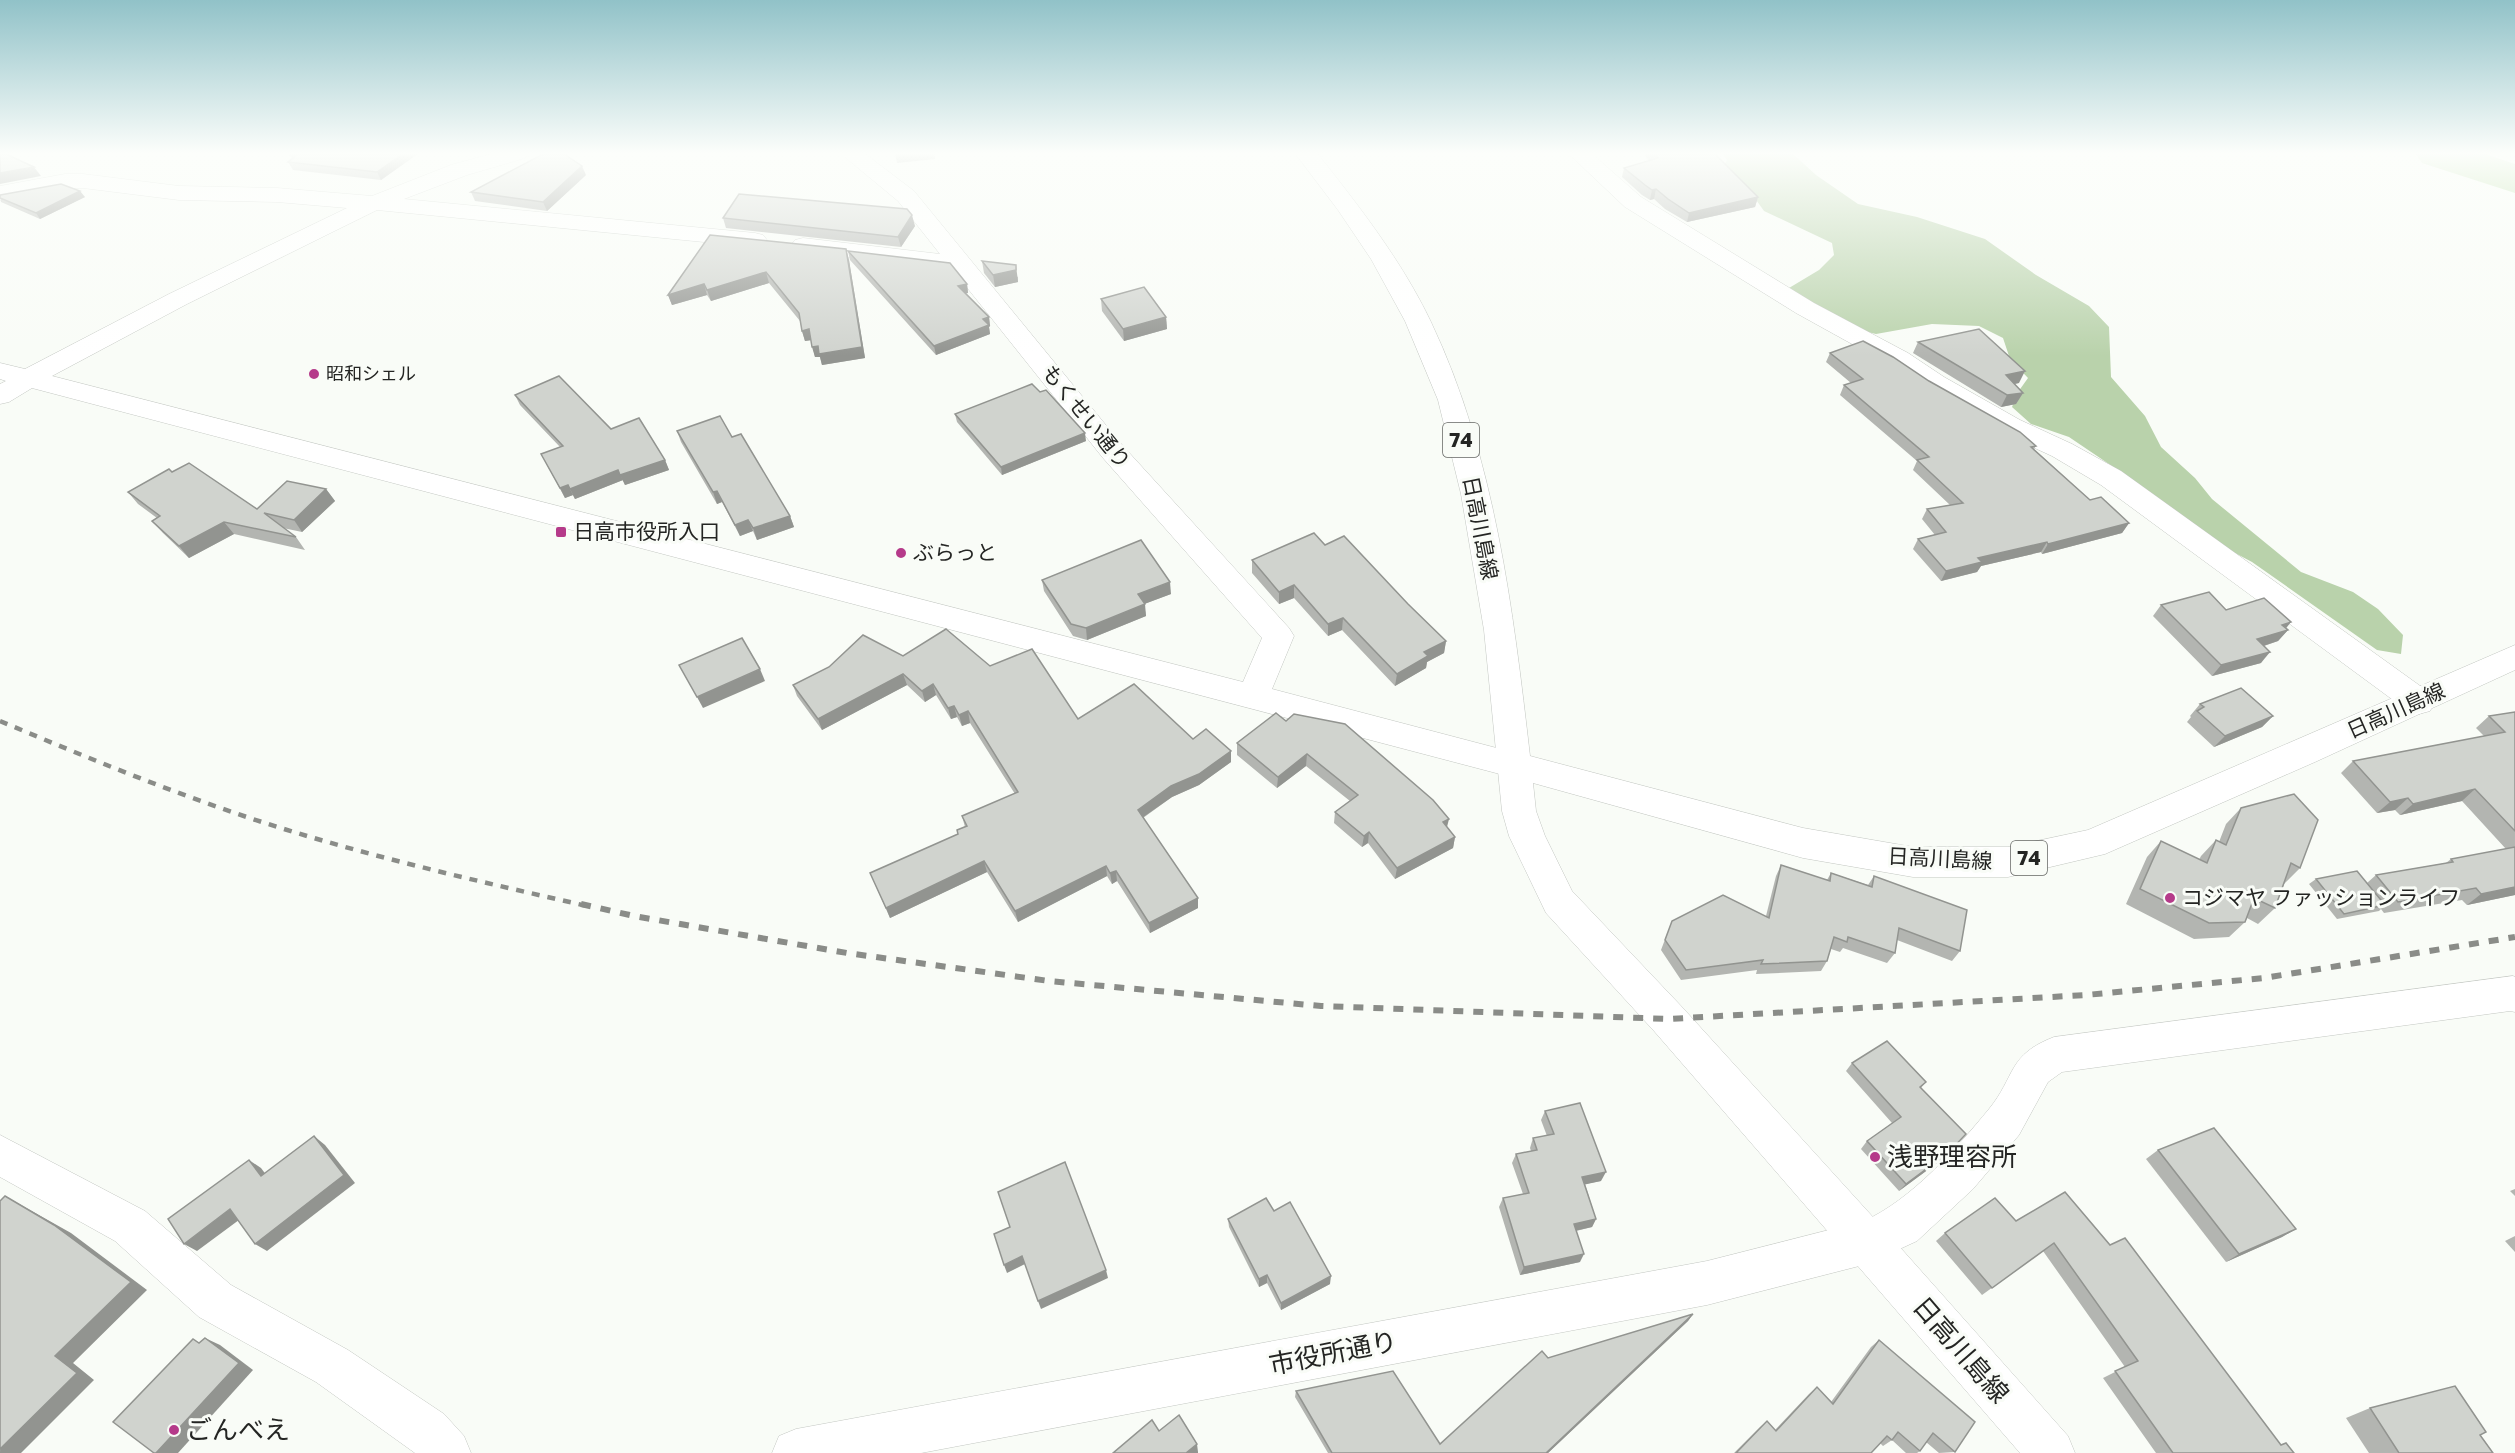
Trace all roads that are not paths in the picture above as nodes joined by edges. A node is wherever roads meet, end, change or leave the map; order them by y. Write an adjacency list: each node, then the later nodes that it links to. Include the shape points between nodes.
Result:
1 (338, 221): 8 (street)
2 (559, 221): 6 (street)
3 (927, 221): 6 (street, もくせい通り)
4 (1357, 221): 13 (street, 日高川島線 / 74, via 1418,321 1451,400 1475,494 1500,630)
5 (1664, 221): 12 (street, via 1935,383 2111,478)
6 (963, 264): 11 (street, もくせい通り, via 1113,452 1278,636)
7 (0, 371): 8 (street)
8 (29, 378): 9 (street); 11 (street)
9 (0, 396)
10 (2515, 657): 12 (street, 日高川島線 / 74)
11 (1253, 695): 13 (street)
12 (2419, 702): 13 (street, 日高川島線 / 74, via 2092,844 2008,862 1913,862 1803,843)
13 (1515, 765): 16 (street, 日高川島線 / 74, via 1519,811 1527,836 1559,902)
14 (2515, 995): 16 (street, 市役所通り, via 2054,1055 2034,1069 2005,1121 1958,1175 1902,1226)
15 (0, 1155): 17 (street, via 130,1226 214,1301 332,1366 427,1431)
16 (1868, 1242): 18 (street, 市役所通り, via 1707,1282); 19 (street, 日高川島線 / 74)
17 (447, 1453)
18 (796, 1453)
19 (2051, 1453)

